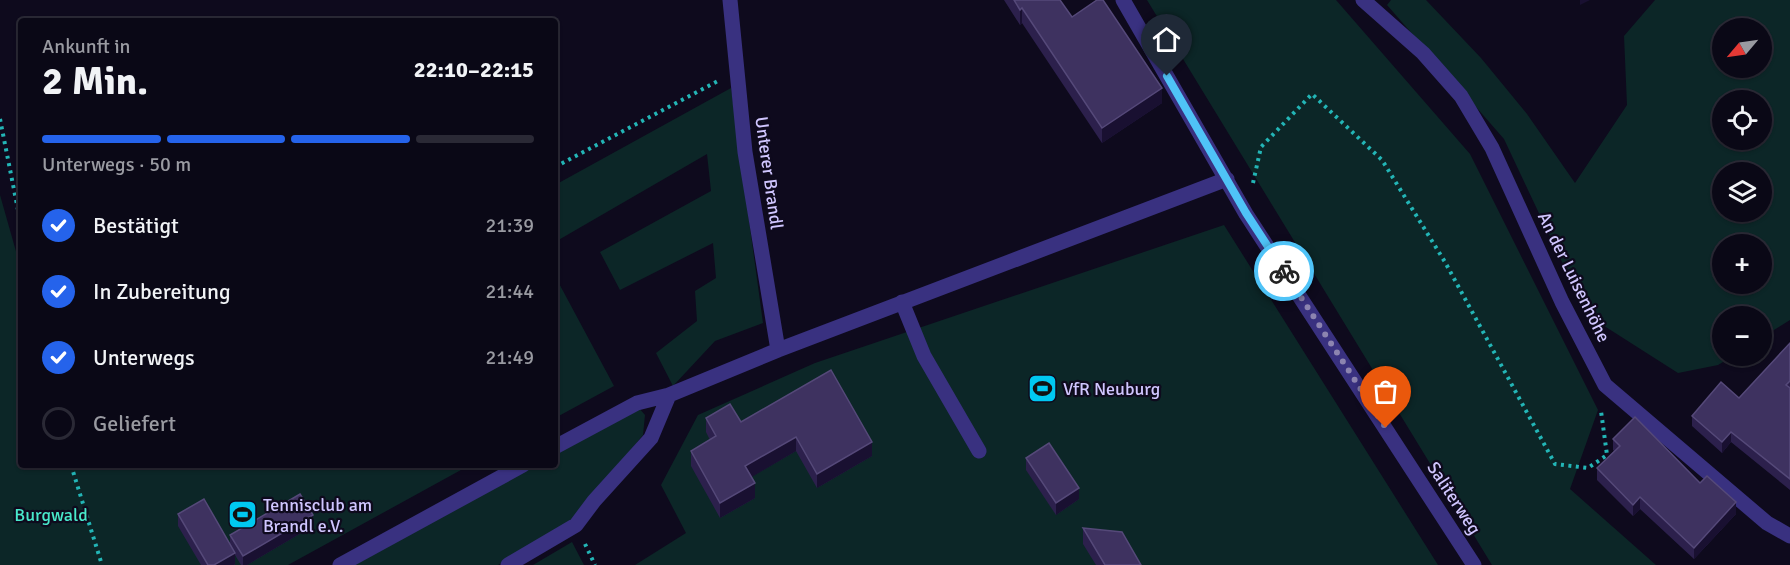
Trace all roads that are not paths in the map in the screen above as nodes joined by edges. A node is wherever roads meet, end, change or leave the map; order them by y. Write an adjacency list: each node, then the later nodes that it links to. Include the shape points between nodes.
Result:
1 (730, 0): 6 (street, Unterer Brandl, via 745,152)
2 (1123, 0): 4 (street)
3 (1363, 0): 11 (street, An der Luisenhöhe, via 1423,53 1461,96 1492,148 1562,302 1605,385 1767,523)
4 (1227, 179): 5 (street); 14 (street, Saliterweg)
5 (902, 302): 6 (street); 9 (street, via 924,356)
6 (778, 350): 7 (street)
7 (669, 395): 8 (street, via 637,403); 13 (street, via 651,438 576,525)
8 (558, 445)
9 (979, 451)
10 (518, 468): 12 (street)
11 (1790, 536)
12 (340, 565)
13 (508, 565)
14 (1474, 565)

